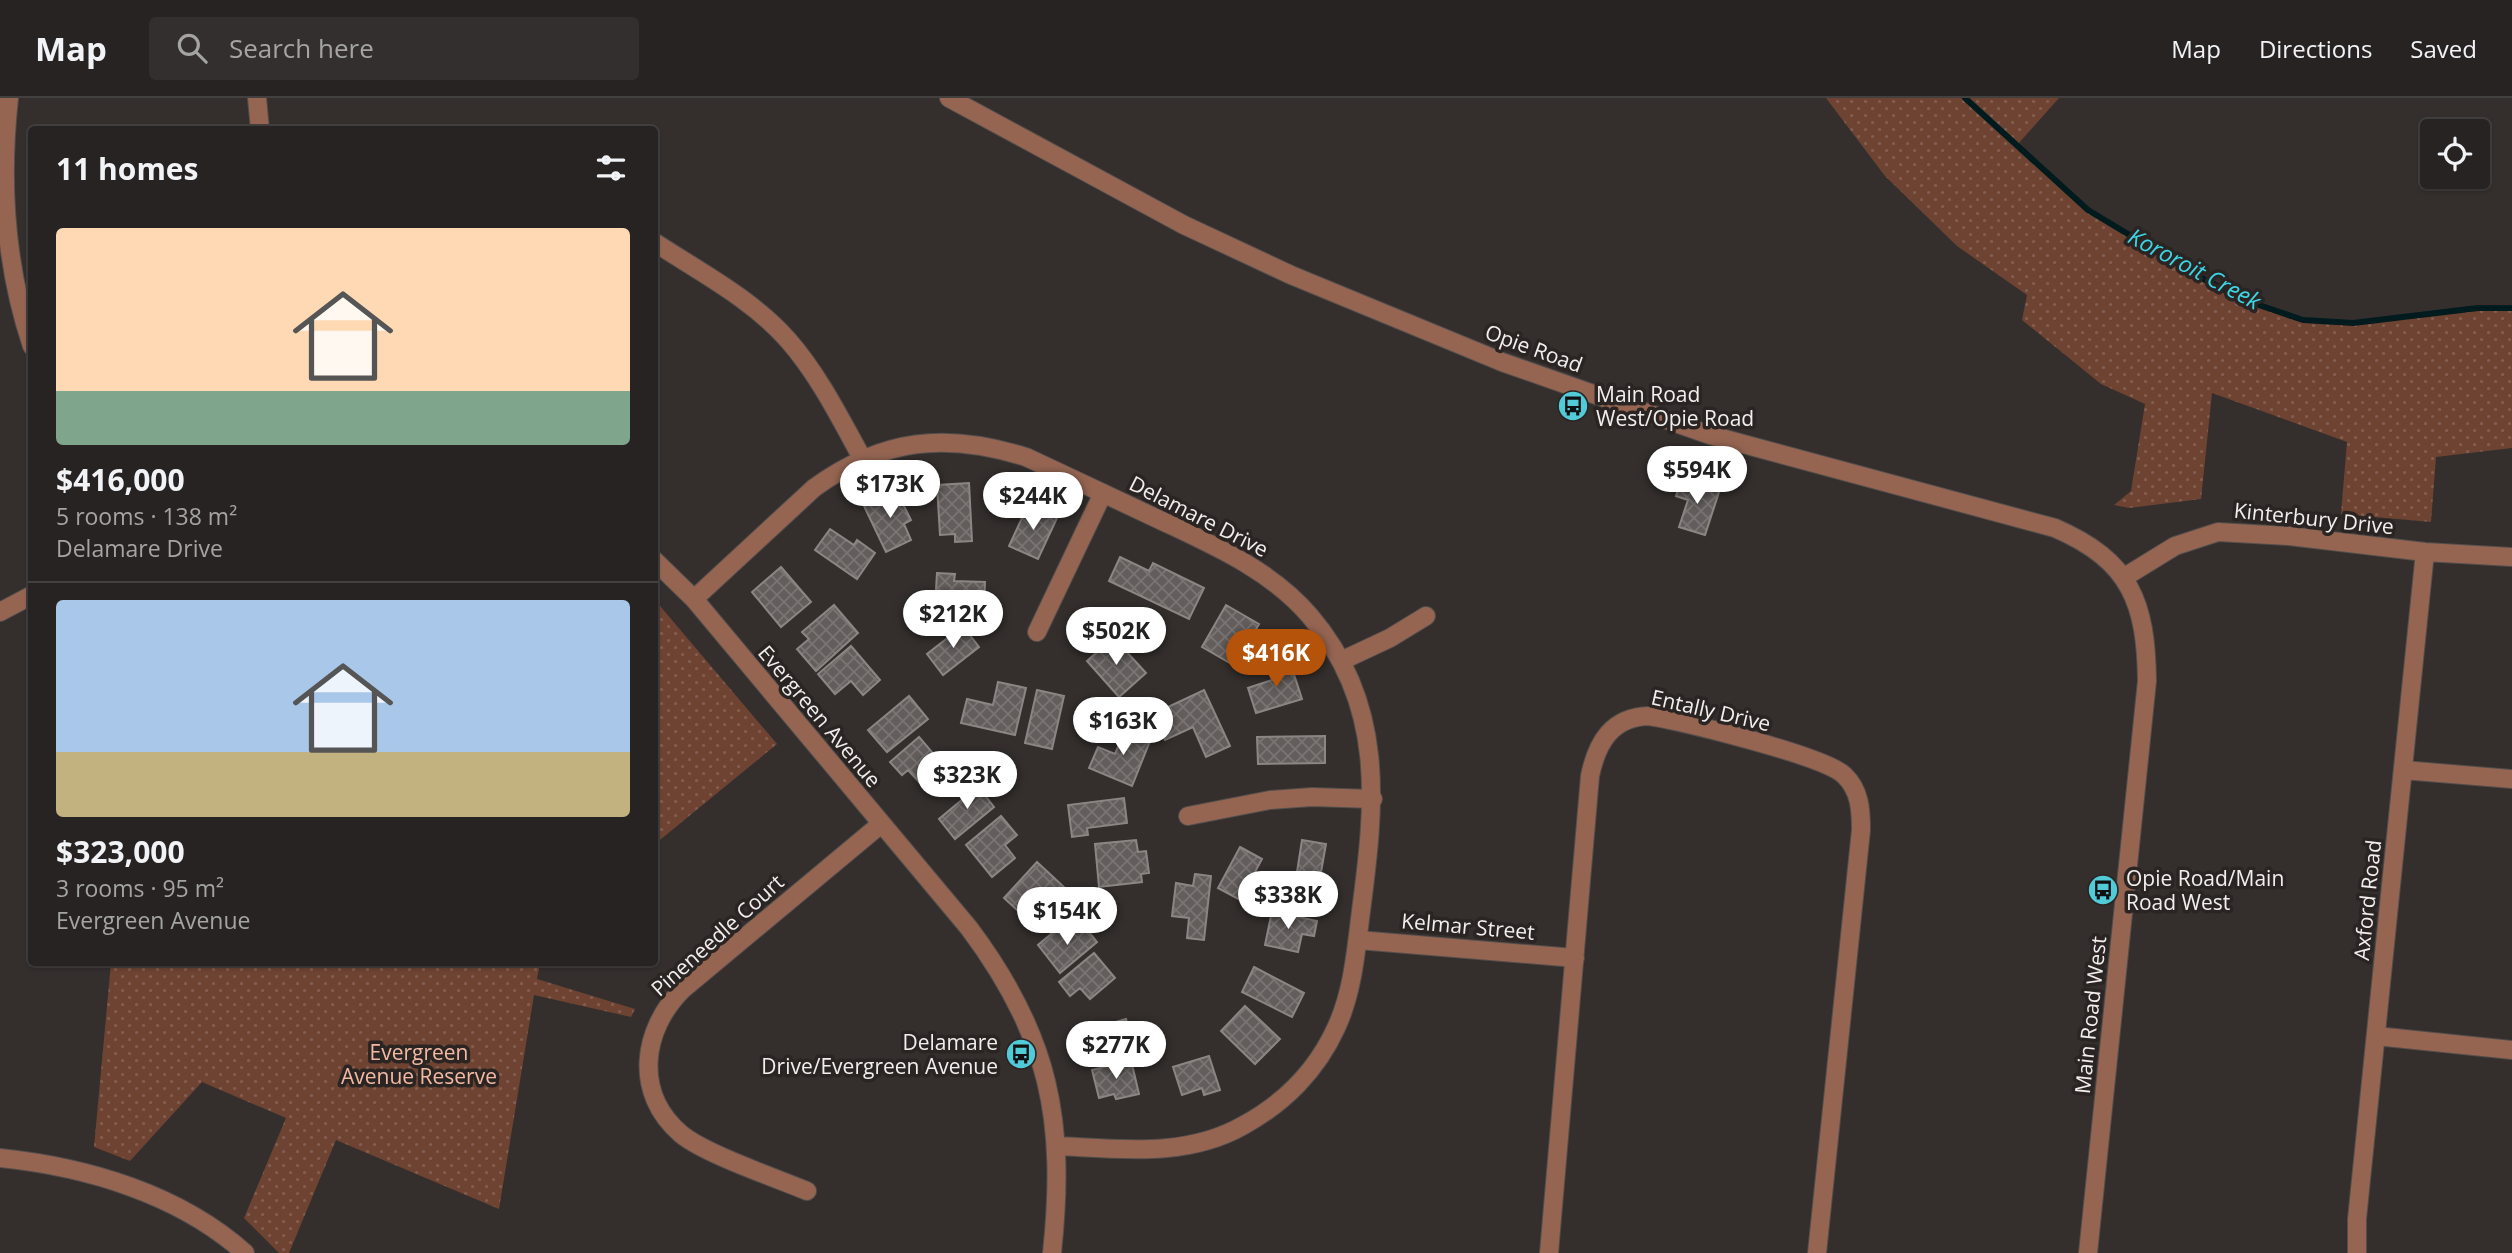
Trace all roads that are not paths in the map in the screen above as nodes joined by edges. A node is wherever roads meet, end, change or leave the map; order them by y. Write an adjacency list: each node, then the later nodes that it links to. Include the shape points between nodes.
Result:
1 (9, 98): 6 (street, via 5,212 18,302)
2 (257, 98): 4 (street)
3 (949, 98): 12 (street, Opie Road, via 1184,225 1428,333 1710,435 2055,528 2092,546)
4 (260, 126)
5 (658, 245): 7 (street, via 745,302 789,341)
6 (28, 333)
7 (862, 457): 8 (street, Delamare Drive, via 924,442 991,446); 14 (street, Delamare Drive, via 814,488)
8 (1103, 493): 17 (street); 18 (street, Delamare Drive, via 1247,563 1310,615)
9 (2425, 552): 10 (street, Kinterbury Drive); 12 (street, Kinterbury Drive, via 2218,532 2175,546); 19 (street, Axford Road)
10 (2512, 557)
11 (658, 564): 14 (street, Evergreen Avenue)
12 (2123, 578): 35 (street, Main Road West, via 2141,613 2147,681)
13 (28, 597): 15 (street)
14 (694, 599): 23 (street, Evergreen Avenue)
15 (0, 612)
16 (1426, 616): 18 (street)
17 (1037, 632)
18 (1341, 661): 21 (street, Delamare Drive, via 1367,731)
19 (2403, 770): 20 (street); 26 (street, Axford Road)
20 (2512, 779)
21 (1373, 799): 22 (street, via 1269,800); 24 (street, Delamare Drive)
22 (1188, 816)
23 (881, 824): 28 (street, Evergreen Avenue, via 969,928 1009,985 1042,1064); 30 (street, Pineneedle Court, via 683,989 660,1016 648,1050 650,1085 657,1104 683,1135)
24 (1358, 940): 25 (street, Kelmar Street); 28 (street, Delamare Drive, via 1346,1006 1336,1029 1305,1076 1265,1112 1206,1142 1178,1147)
25 (1575, 958): 33 (street, Entally Drive); 34 (street, Entally Drive, via 1590,776 1600,743 1613,727 1639,716 1659,717 1816,760 1832,766 1852,784 1861,830)
26 (2376, 1036): 27 (street); 36 (street, Axford Road)
27 (2512, 1050)
28 (1058, 1146): 32 (street, Evergreen Avenue)
29 (0, 1158): 31 (street, via 62,1166 104,1178 190,1215)
30 (807, 1191)
31 (245, 1253)
32 (1052, 1253)
33 (1549, 1253)
34 (1817, 1253)
35 (2088, 1253)
36 (2357, 1253)

